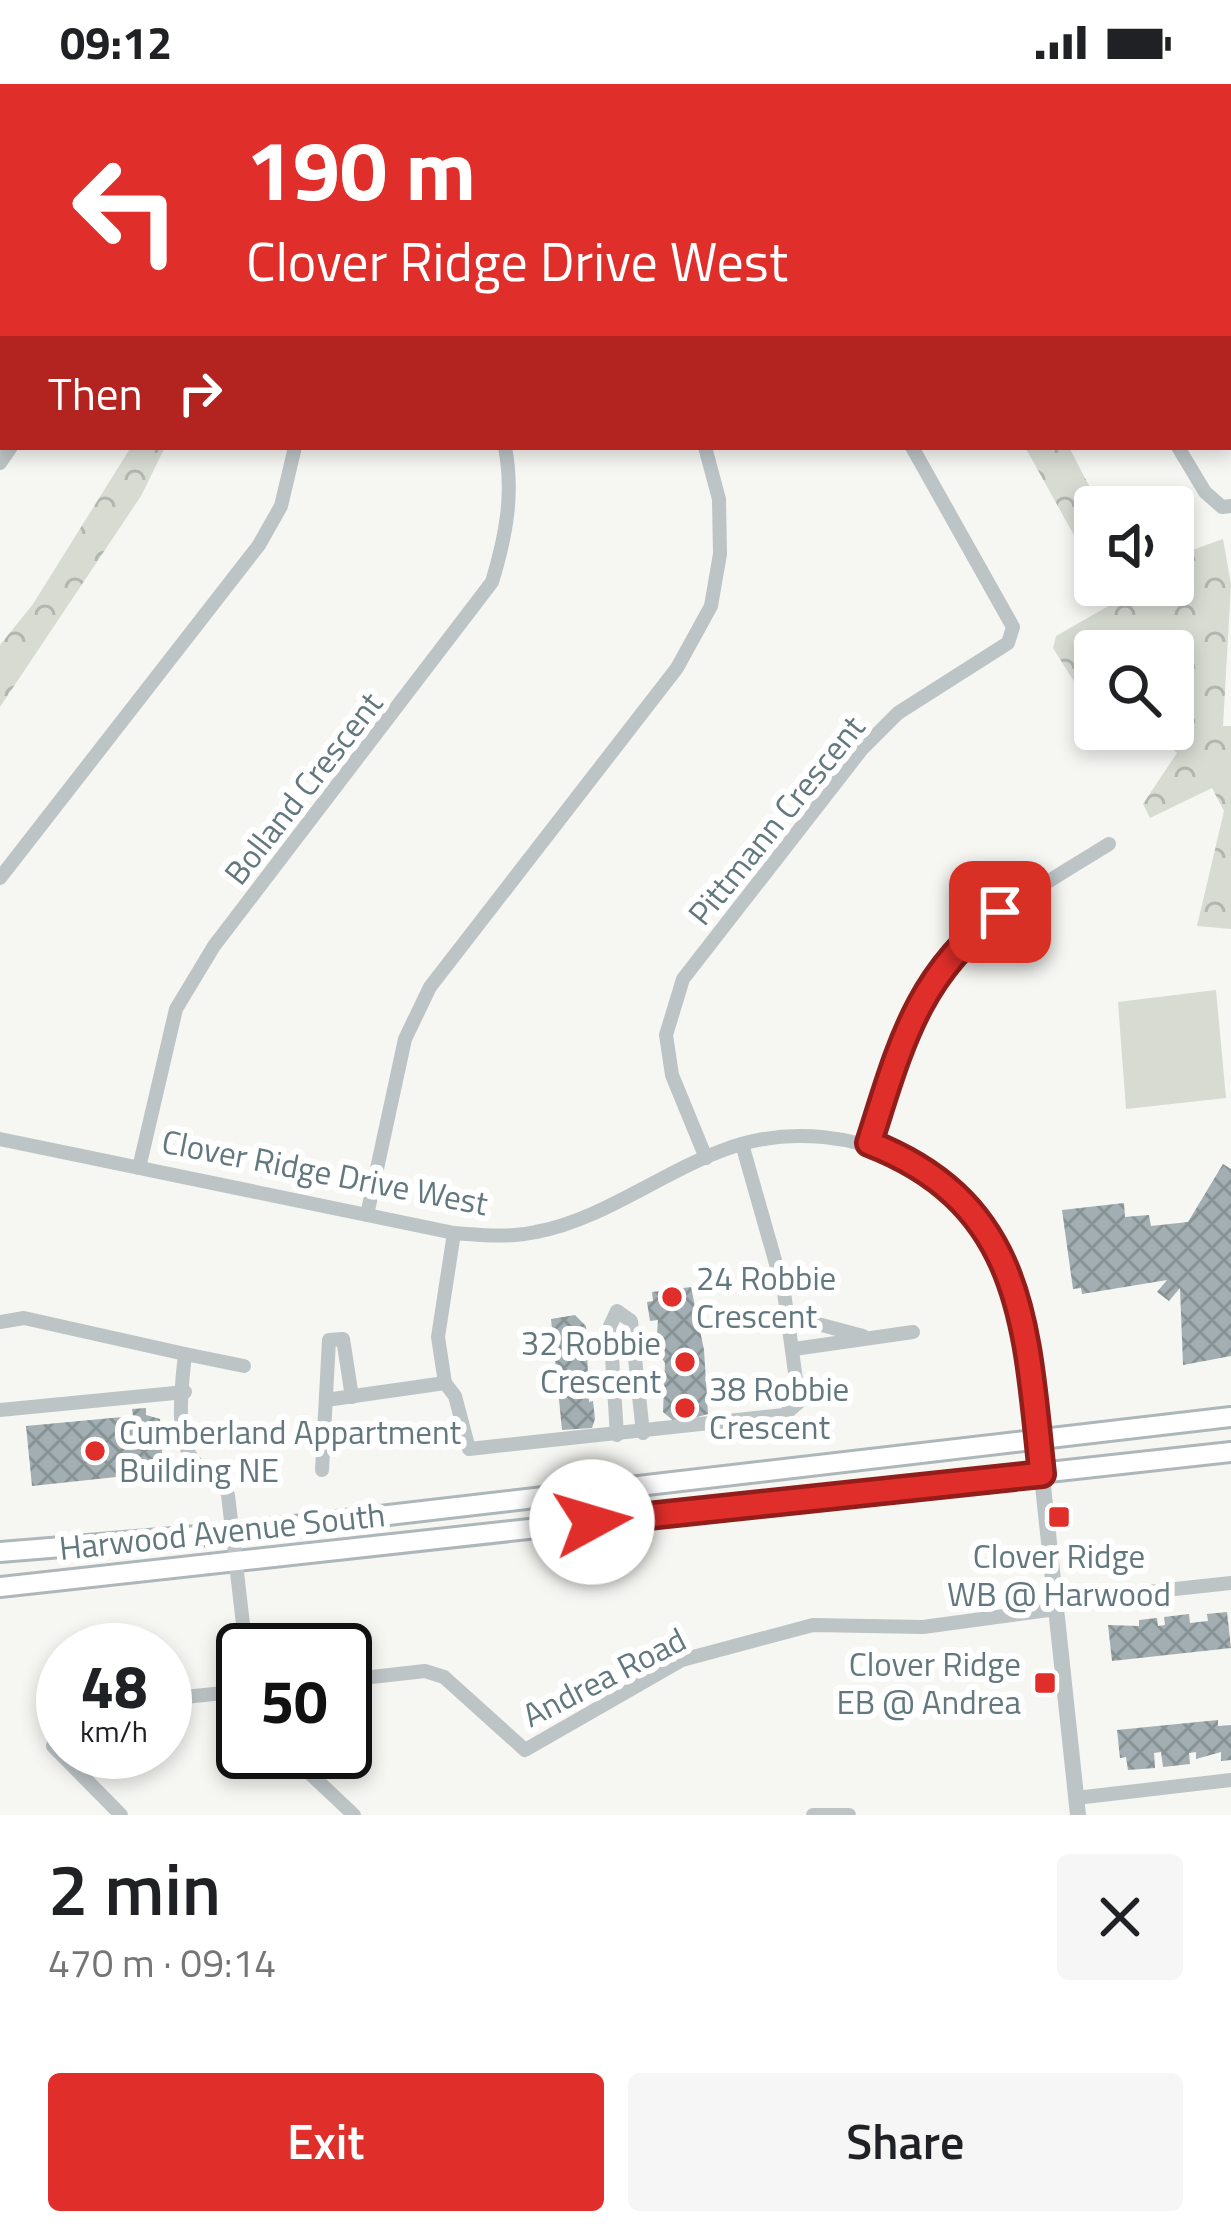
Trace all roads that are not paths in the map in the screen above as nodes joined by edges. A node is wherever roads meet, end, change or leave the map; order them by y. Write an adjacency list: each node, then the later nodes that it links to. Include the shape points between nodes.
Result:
1 (294, 450): 8 (street, via 281,506 259,545)
2 (506, 450): 13 (street, Bolland Crescent, via 507,533 492,582 204,962 176,1009)
3 (707, 450): 14 (street, via 719,499 712,605 677,668 430,987 405,1039)
4 (914, 450): 12 (street, Pittmann Crescent, via 1012,638 898,713 862,749 683,980 667,1035 672,1075)
5 (1180, 450): 6 (street, via 1205,492)
6 (1231, 506)
7 (1108, 844): 10 (street, via 1000,912 954,953 907,1024)
8 (0, 878)
9 (0, 1139): 13 (street, Clover Ridge Drive West)
10 (869, 1143): 11 (street, Clover Ridge Drive West, via 781,1136); 31 (street, Clover Ridge Drive West, via 958,1196 996,1243 1026,1336)
11 (742, 1144): 12 (street, Clover Ridge Drive West); 16 (street)
12 (706, 1158): 15 (street, Clover Ridge Drive West, via 542,1231)
13 (140, 1168): 14 (street, Clover Ridge Drive West)
14 (367, 1215): 15 (street, Clover Ridge Drive West)
15 (454, 1234): 23 (street, via 438,1315)
16 (788, 1316): 19 (street); 20 (street)
17 (0, 1322): 21 (street, via 24,1318)
18 (914, 1332): 19 (street)
19 (868, 1338): 20 (street)
20 (794, 1349): 29 (street, via 799,1402 784,1415)
21 (185, 1354): 22 (street); 24 (street)
22 (244, 1366)
23 (445, 1383): 25 (street); 30 (street, via 470,1449)
24 (184, 1392): 27 (street); 35 (street, via 182,1443 224,1484)
25 (352, 1397): 26 (street); 26 (street, via 343,1339 328,1340)
26 (326, 1400): 33 (street)
27 (0, 1410)
28 (1231, 1418): 31 (main road, Harwood Avenue South)
29 (643, 1433): 30 (street); 30 (street, via 631,1321 617,1311 610,1326)
30 (617, 1435)
31 (1038, 1439): 34 (street, Clover Ridge Drive West); 35 (main road, Harwood Avenue South)
32 (1231, 1452): 34 (main road, Harwood Avenue South)
33 (322, 1470)
34 (1042, 1474): 37 (main road, Harwood Avenue South); 40 (street, Clover Ridge Drive West)
35 (234, 1533): 36 (main road, Harwood Avenue South); 37 (street)
36 (0, 1552)
37 (235, 1559): 39 (main road, Harwood Avenue South); 41 (street)
38 (1231, 1583): 40 (street)
39 (0, 1587)
40 (1055, 1606): 42 (street, Andrea Road, via 922,1627 813,1625 682,1660 525,1750 444,1677); 46 (street, Clover Ridge Drive West)
41 (243, 1623)
42 (372, 1677)
43 (86, 1779): 47 (street)
44 (315, 1779): 48 (street)
45 (1231, 1780): 46 (street)
46 (1077, 1806)
47 (121, 1815)
48 (354, 1815)
49 (813, 1815): 50 (street)
50 (849, 1815)

